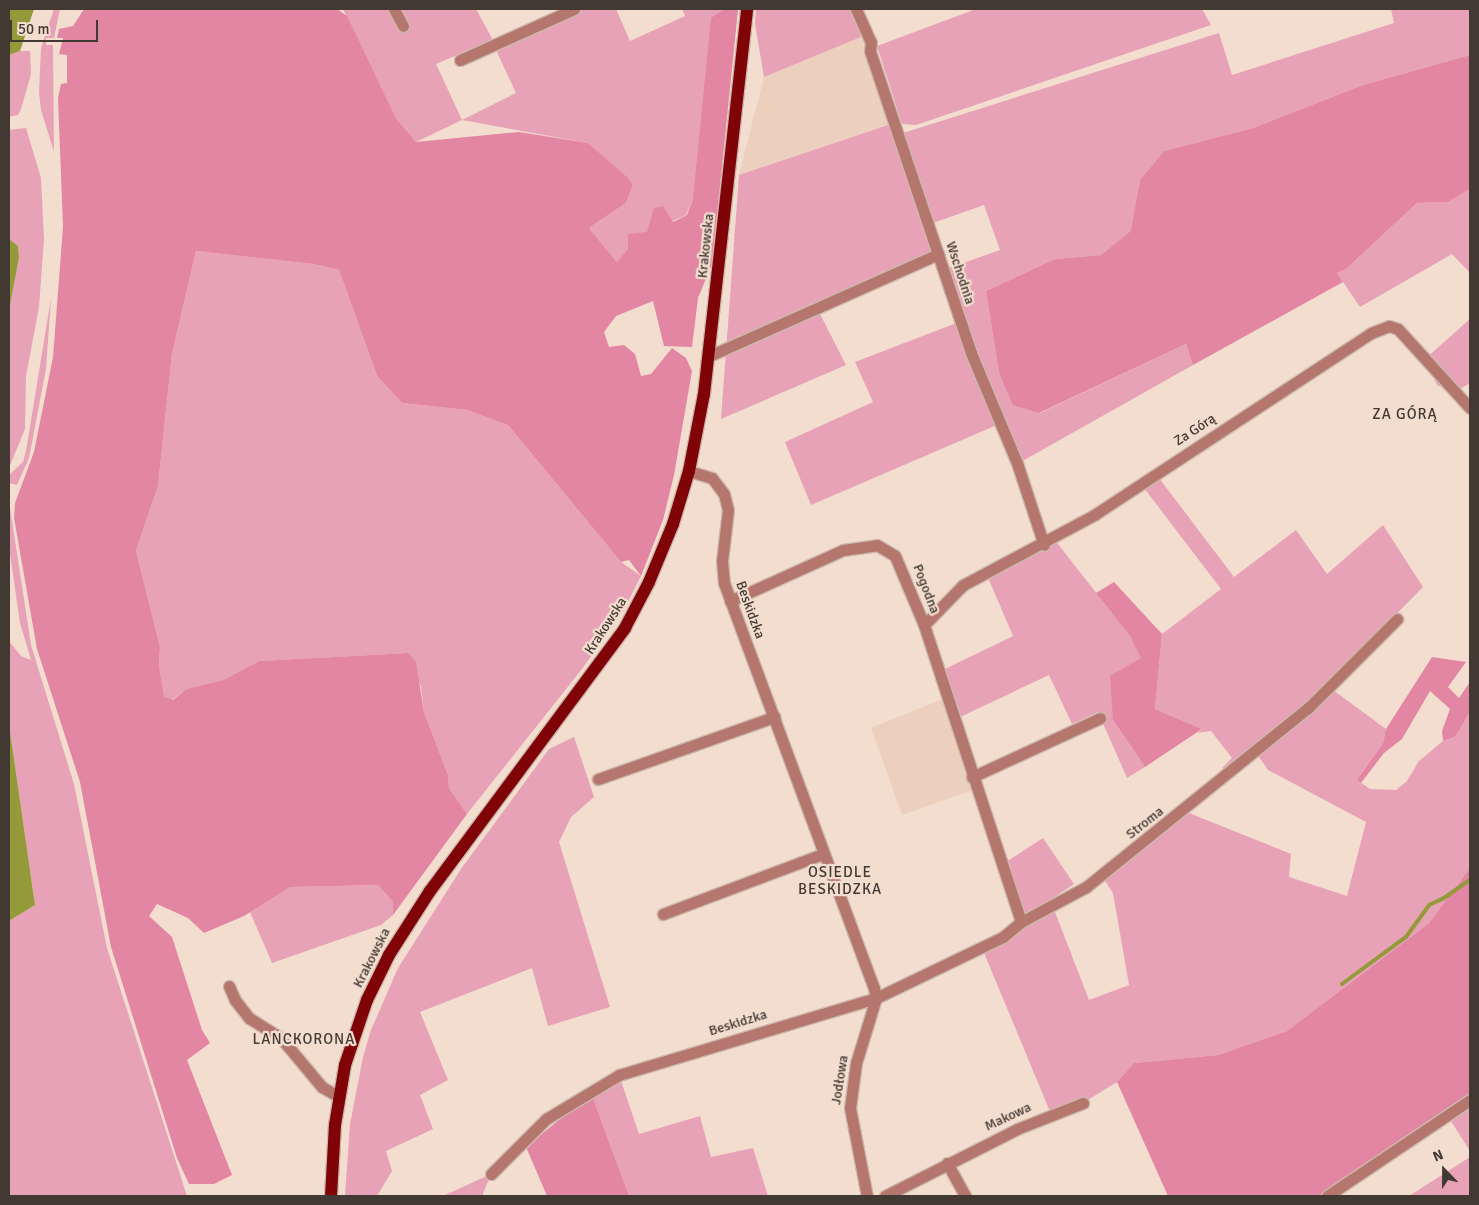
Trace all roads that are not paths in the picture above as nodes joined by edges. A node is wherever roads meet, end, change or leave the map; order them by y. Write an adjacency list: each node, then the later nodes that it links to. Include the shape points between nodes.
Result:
1 (394, 9): 5 (street)
2 (574, 9): 6 (street)
3 (747, 9): 8 (main road, Krakowska)
4 (856, 9): 7 (street, Wschodnia, via 871,42 870,51)
5 (403, 26)
6 (460, 60)
7 (938, 254): 8 (street); 11 (street, Wschodnia, via 971,353 1017,463)
8 (709, 356): 10 (main road, Krakowska, via 700,423)
9 (1470, 408): 11 (street, Za Górą, via 1398,329 1388,326 1371,333)
10 (689, 471): 12 (street, Beskidzka, via 712,478 724,494 728,510 722,572); 24 (main road, Krakowska, via 665,547 635,611 430,891 392,948 357,1024)
11 (1044, 545): 14 (street, Za Górą, via 963,585)
12 (730, 601): 14 (street, Pogodna, via 843,550 877,545 895,556 901,565); 15 (street, Beskidzka)
13 (1397, 619): 21 (street, Stroma, via 1308,708 1247,755 1166,826 1086,887)
14 (924, 625): 17 (street, Pogodna)
15 (774, 717): 18 (street); 19 (street, Beskidzka)
16 (1100, 718): 17 (street)
17 (972, 777): 21 (street, Pogodna)
18 (598, 779)
19 (823, 854): 20 (street); 23 (street, Beskidzka)
20 (663, 914)
21 (1021, 922): 23 (street, Stroma, via 1004,937)
22 (229, 986): 24 (street, via 249,1018 281,1038 322,1086)
23 (876, 998): 28 (street, Beskidzka, via 619,1075 546,1119); 30 (street, Jodłowa, via 856,1063 850,1101)
24 (339, 1097): 29 (main road, Krakowska)
25 (1470, 1100): 33 (street)
26 (1083, 1103): 27 (street, Makowa, via 1017,1129)
27 (948, 1163): 31 (street, Makowa); 32 (street)
28 (491, 1174)
29 (331, 1196)
30 (867, 1196)
31 (885, 1196)
32 (965, 1196)
33 (1327, 1196)

